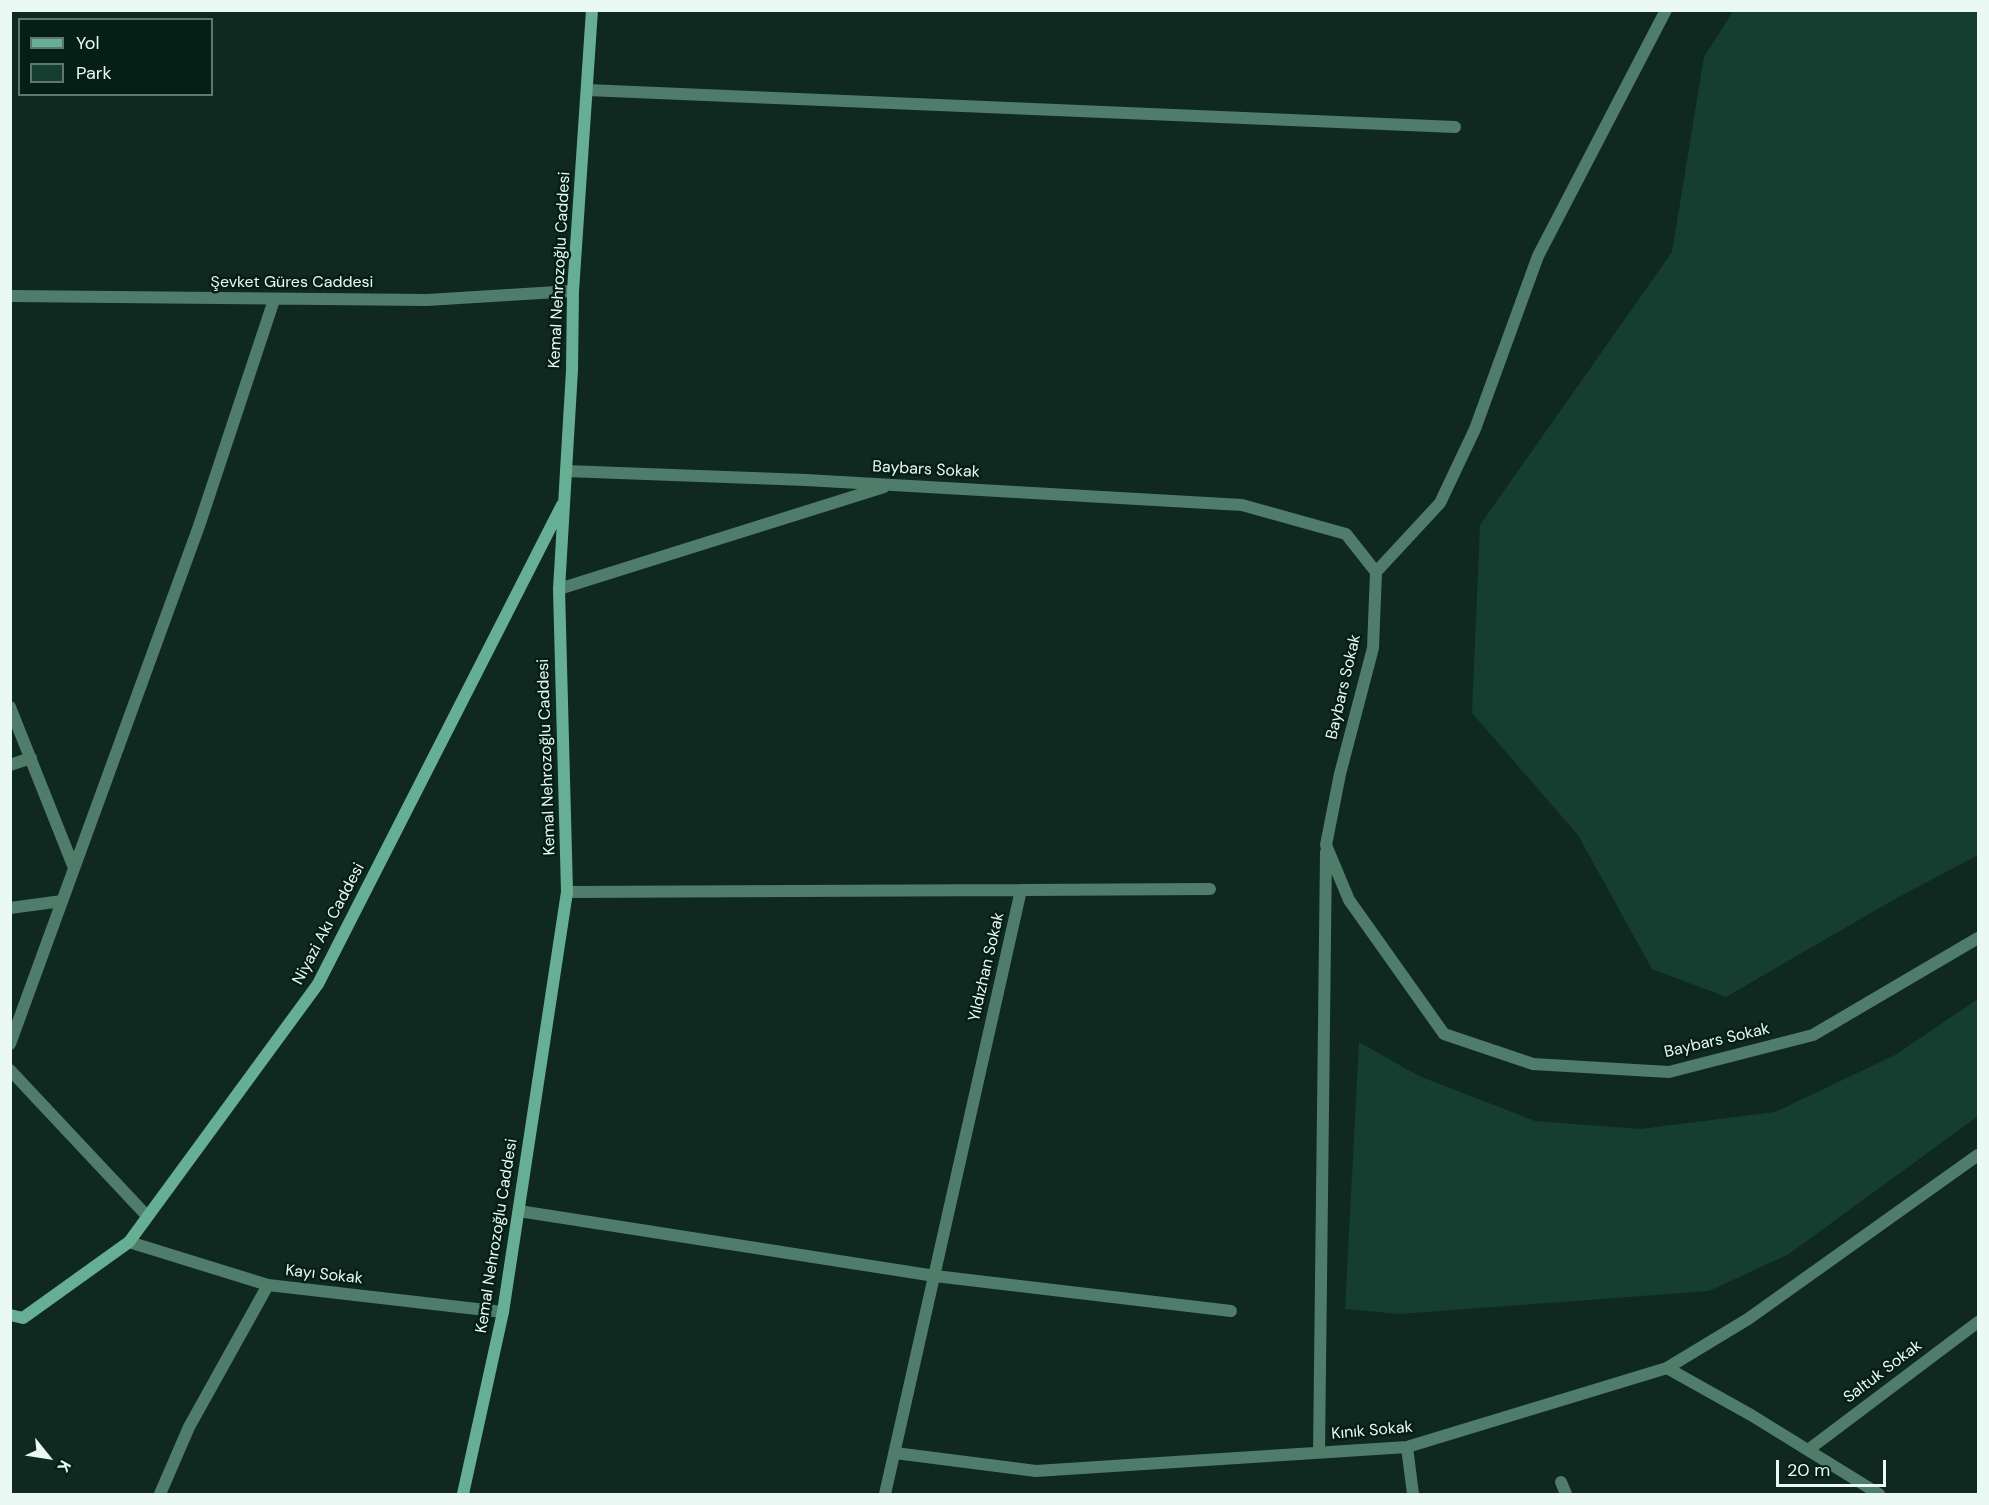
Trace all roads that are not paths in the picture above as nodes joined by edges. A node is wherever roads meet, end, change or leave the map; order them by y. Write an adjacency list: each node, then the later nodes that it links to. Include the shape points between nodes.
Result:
1 (592, 10): 3 (street, Kemal Nehrozoğlu Caddesi)
2 (1666, 10): 11 (street, via 1538,256 1475,429 1440,503)
3 (587, 90): 4 (street); 5 (street, Kemal Nehrozoğlu Caddesi)
4 (1455, 127)
5 (573, 291): 7 (street, Şevket Güres Caddesi, via 426,300); 8 (street, Kemal Nehrozoğlu Caddesi)
6 (10, 296): 7 (street, Şevket Güres Caddesi)
7 (274, 300): 17 (street, via 195,537)
8 (566, 471): 9 (street, Baybars Sokak); 10 (street, Kemal Nehrozoğlu Caddesi)
9 (892, 484): 11 (street, Baybars Sokak, via 1242,505 1346,534); 12 (street)
10 (565, 500): 12 (street, Kemal Nehrozoğlu Caddesi); 28 (street, Niyazi Akı Caddesi, via 318,984)
11 (1376, 572): 16 (street, Baybars Sokak, via 1373,648)
12 (559, 589): 20 (street, Kemal Nehrozoğlu Caddesi)
13 (10, 707): 14 (street)
14 (31, 758): 15 (street); 17 (street)
15 (10, 765)
16 (1326, 845): 23 (street, Baybars Sokak, via 1349,900 1444,1034 1533,1064 1669,1072 1814,1035); 39 (street)
17 (74, 868): 21 (street)
18 (1210, 889): 19 (street)
19 (1022, 890): 20 (street, Yıldızhan Sokak); 30 (street, Yıldızhan Sokak)
20 (567, 892): 27 (street, Kemal Nehrozoğlu Caddesi)
21 (62, 901): 22 (street); 24 (street)
22 (10, 908)
23 (1978, 938)
24 (10, 1044)
25 (10, 1070): 28 (street)
26 (1978, 1155): 36 (street, Kınık Sokak, via 1748,1319)
27 (519, 1211): 30 (street); 33 (street, Kemal Nehrozoğlu Caddesi)
28 (147, 1216): 29 (street, Niyazi Akı Caddesi)
29 (129, 1242): 31 (street); 34 (street, Niyazi Akı Caddesi, via 23,1318)
30 (935, 1275): 32 (street); 40 (street, Yıldızhan Sokak)
31 (268, 1285): 33 (street, Kayı Sokak); 42 (street, Kayı Sokak, via 189,1427)
32 (1231, 1311)
33 (503, 1312): 43 (street, Kemal Nehrozoğlu Caddesi)
34 (10, 1315)
35 (1978, 1322): 38 (street, Saltuk Sokak)
36 (1667, 1368): 37 (street, Kınık Sokak); 38 (street)
37 (1407, 1447): 39 (street, Kınık Sokak); 45 (street)
38 (1808, 1450): 47 (street)
39 (1319, 1452): 40 (street, Kınık Sokak, via 1036,1471)
40 (895, 1453): 44 (street, Yıldızhan Sokak)
41 (1562, 1482): 46 (street)
42 (160, 1494)
43 (463, 1494)
44 (885, 1494)
45 (1413, 1494)
46 (1566, 1494)
47 (1879, 1494)

